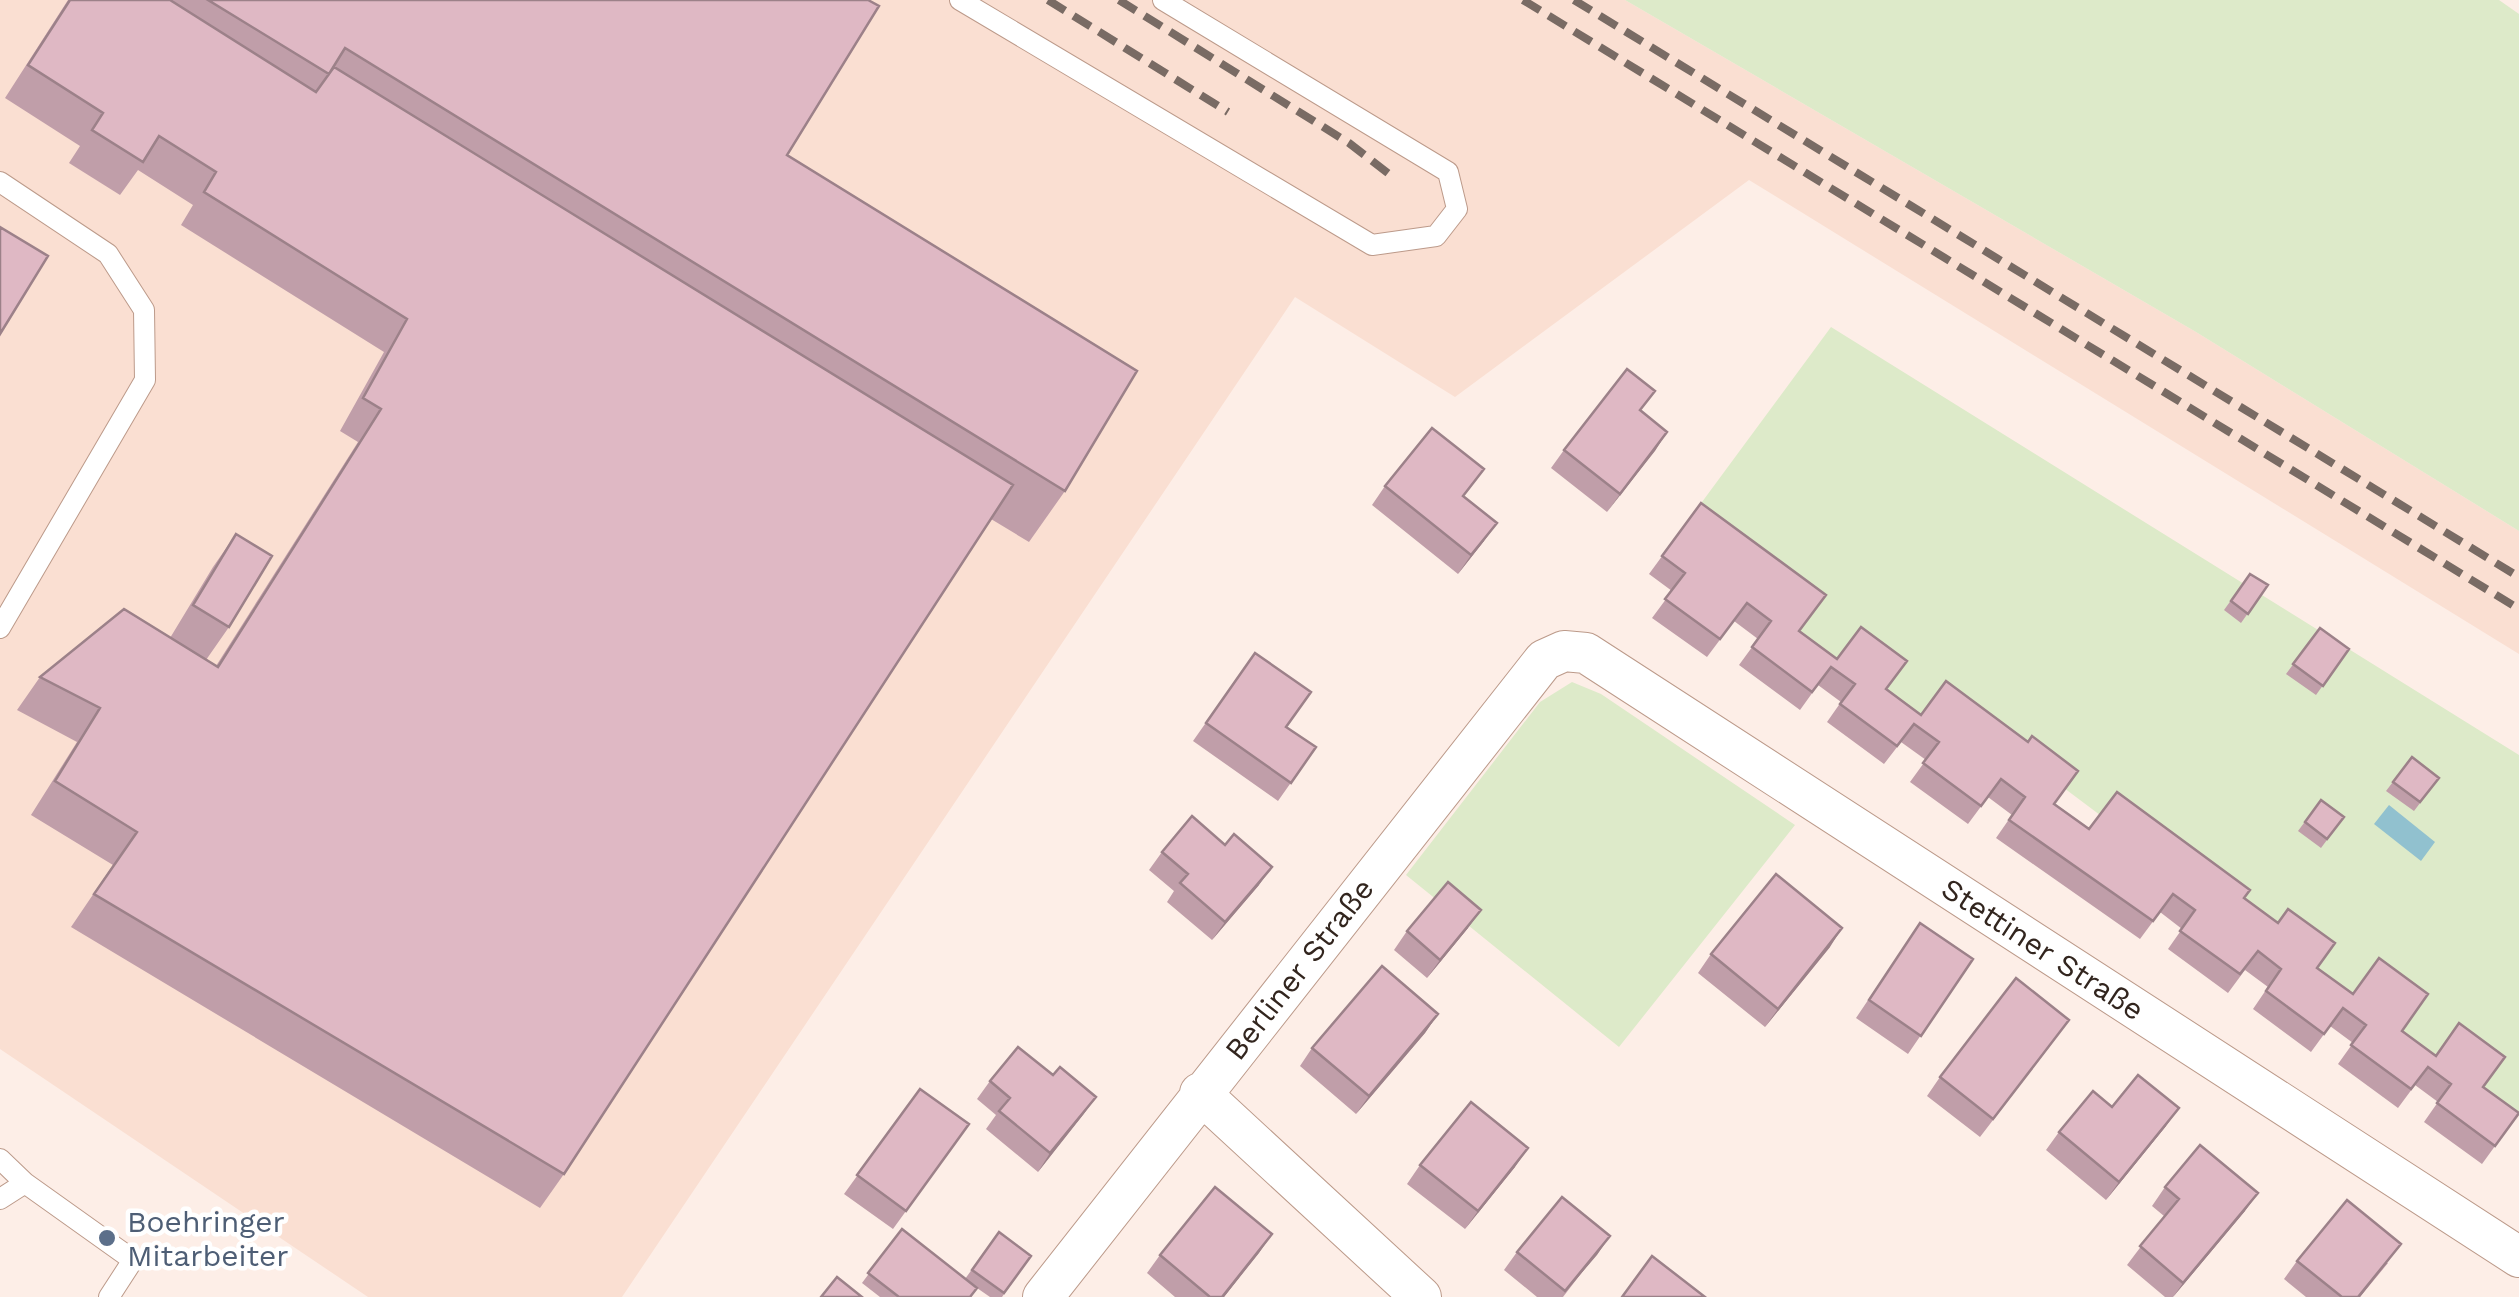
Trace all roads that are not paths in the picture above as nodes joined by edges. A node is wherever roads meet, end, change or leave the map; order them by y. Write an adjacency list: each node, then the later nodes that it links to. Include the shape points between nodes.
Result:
1 (960, 0): 2 (lane, via 1372,245 1436,236 1457,208 1448,172)
2 (1163, 0)
3 (0, 182): 4 (lane, via 108,254 144,310 145,362 145,380)
4 (0, 628)
5 (1564, 651): 6 (street, Berliner Straße, via 1544,660); 10 (street, Stettiner Straße, via 1586,654)
6 (1200, 1094): 12 (street, Berliner Straße); 13 (street)
7 (0, 1159): 8 (lane)
8 (25, 1183): 9 (lane); 11 (lane, via 132,1260)
9 (0, 1199)
10 (2519, 1257)
11 (109, 1297)
12 (1043, 1297)
13 (1421, 1297)

